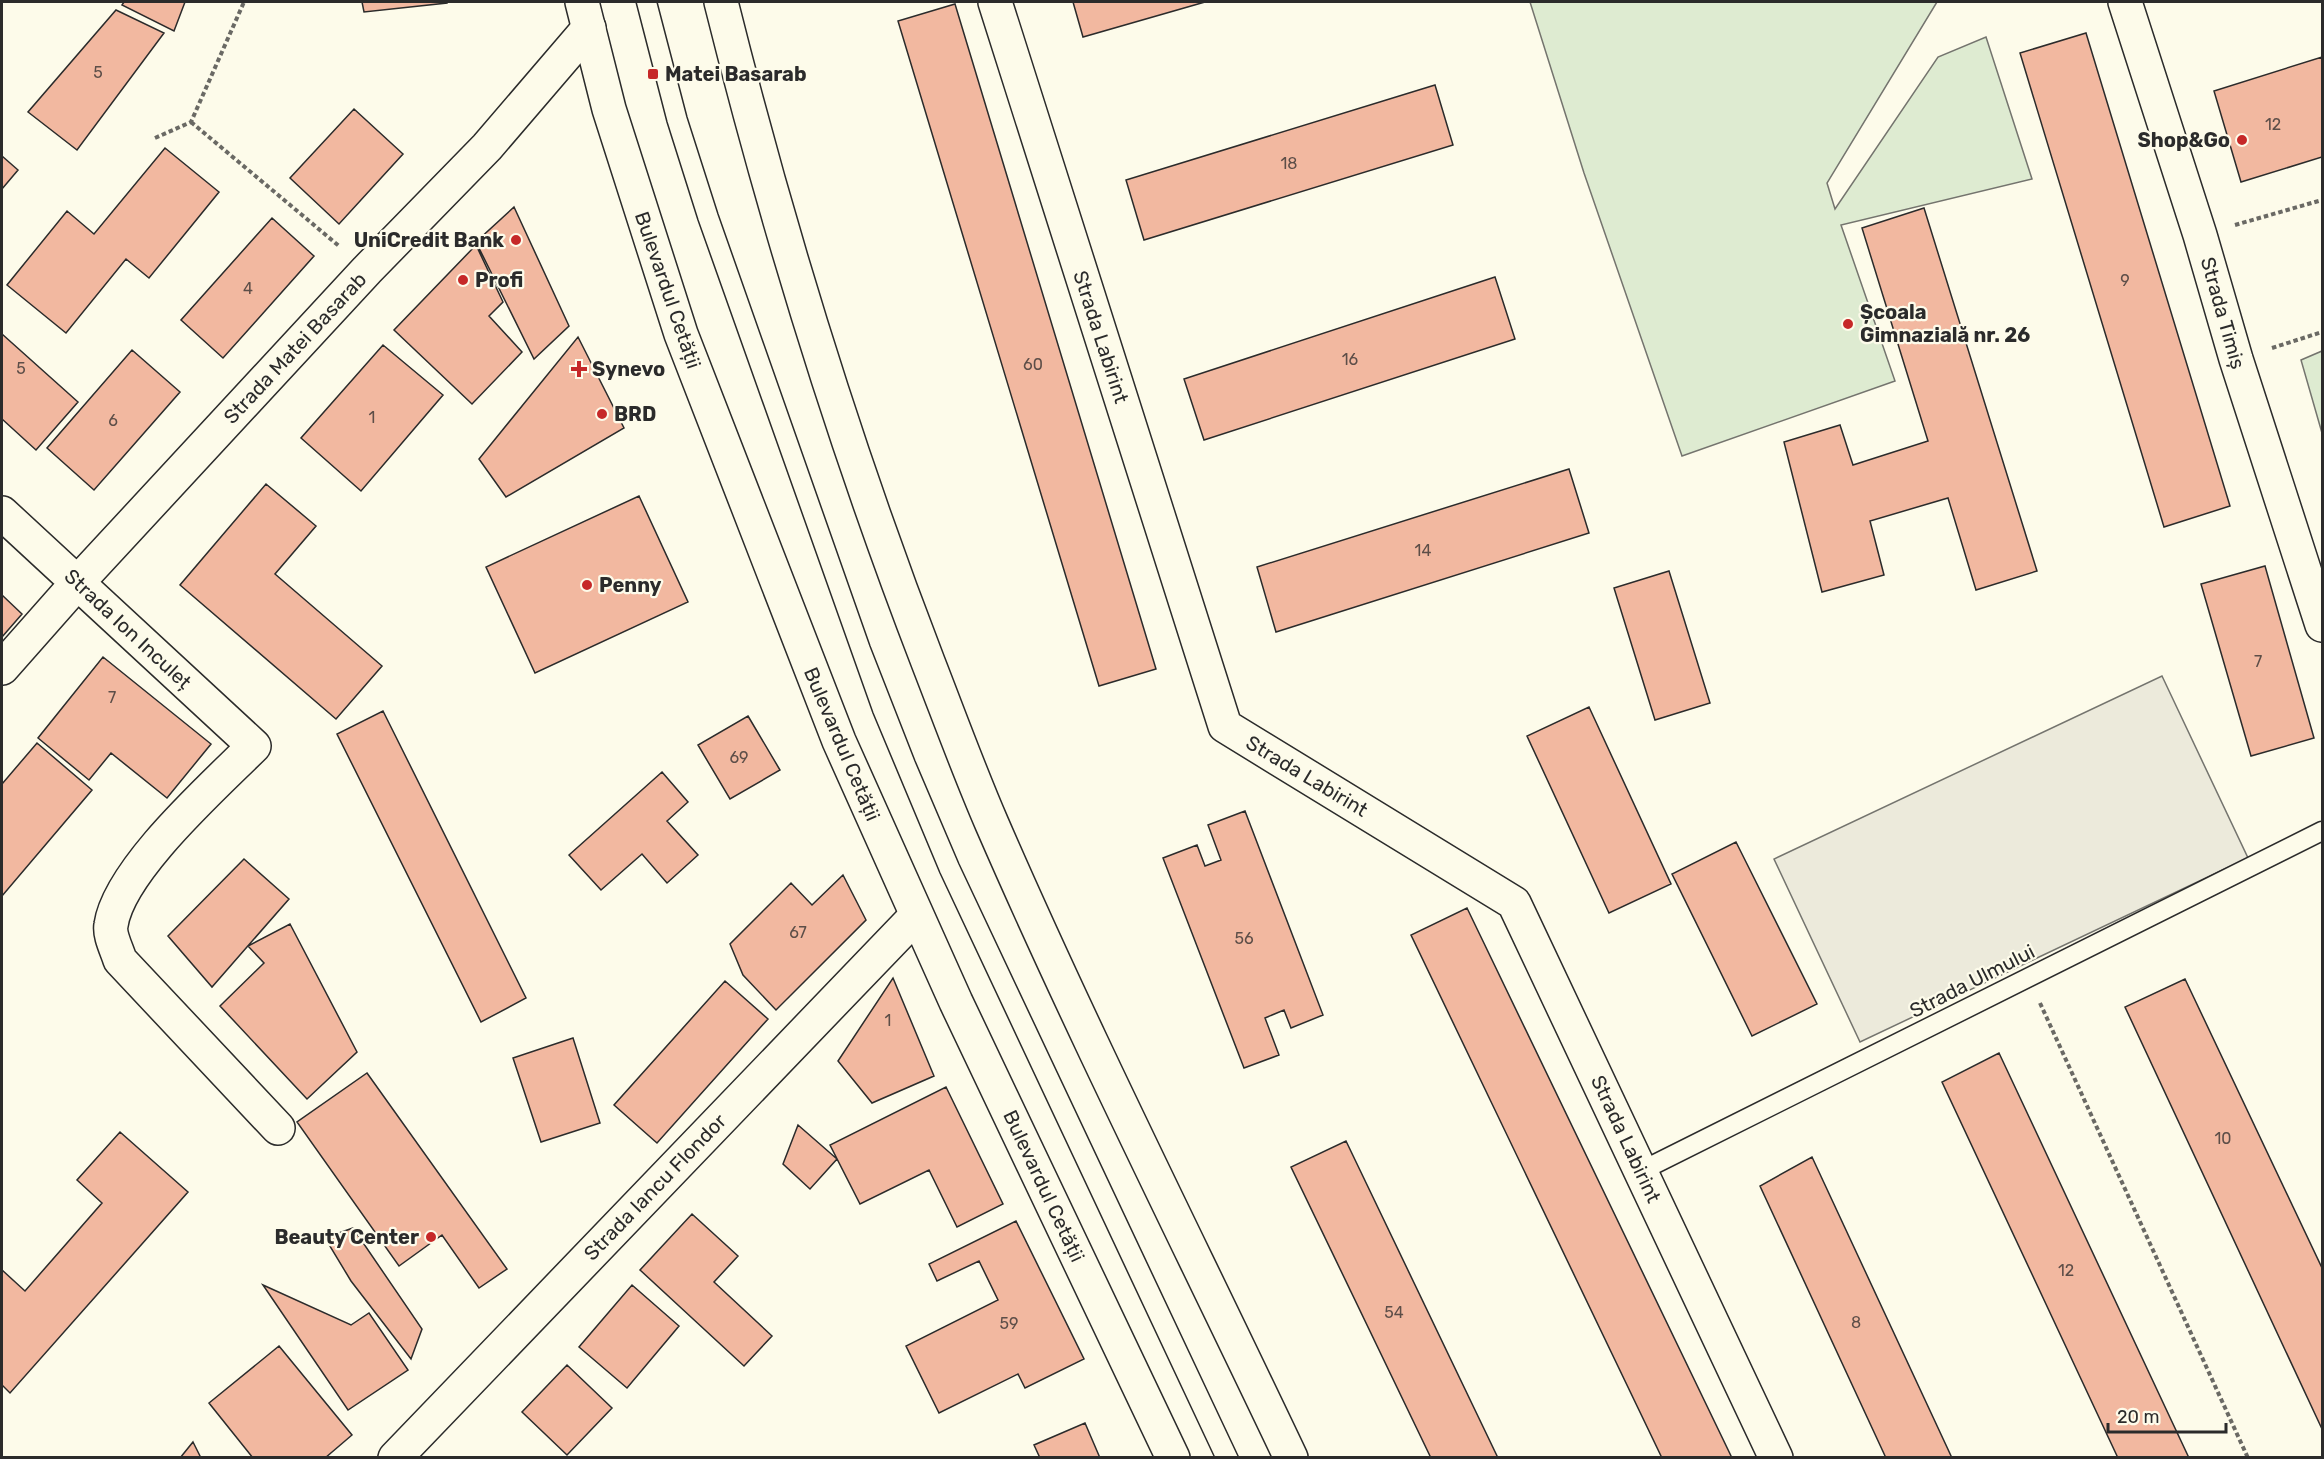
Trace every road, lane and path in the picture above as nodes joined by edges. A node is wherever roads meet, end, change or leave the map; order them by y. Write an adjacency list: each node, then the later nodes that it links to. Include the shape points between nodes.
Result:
1 (244, 2): 6 (path)
2 (721, 2): 24 (street, via 830,387 887,555 943,702 1047,948)
3 (995, 2): 21 (street, Strada Labirint, via 1225,726 1514,903)
4 (2125, 2): 9 (street, Strada Timiș)
5 (585, 15): 10 (street, Strada Matei Basarab, via 487,147); 18 (street, Bulevardul Cetății, via 627,167 681,334 838,741)
6 (191, 122): 7 (path); 10 (path)
7 (155, 138)
8 (2322, 200): 9 (path)
9 (2200, 235): 12 (street, Strada Timiș)
10 (367, 270): 14 (street, Strada Matei Basarab)
11 (2322, 332): 12 (path)
12 (2236, 359): 15 (street, Strada Timiș)
13 (2, 513): 14 (street, Strada Ion Inculeț)
14 (78, 582): 16 (street, Strada Matei Basarab); 20 (street, Strada Ion Inculeț, via 254,746 141,865 116,903 110,928 120,960)
15 (2322, 625)
16 (2, 668)
17 (2322, 831): 19 (lane, Strada Ulmului)
18 (916, 916): 22 (street, Strada Iancu Flondor); 23 (street, Bulevardul Cetății)
19 (2028, 978): 21 (lane, Strada Ulmului); 26 (path)
20 (278, 1128)
21 (1641, 1172): 25 (street, Strada Labirint)
22 (395, 1458)
23 (1173, 1458)
24 (1291, 1458)
25 (1776, 1458)
26 (2248, 1458)

